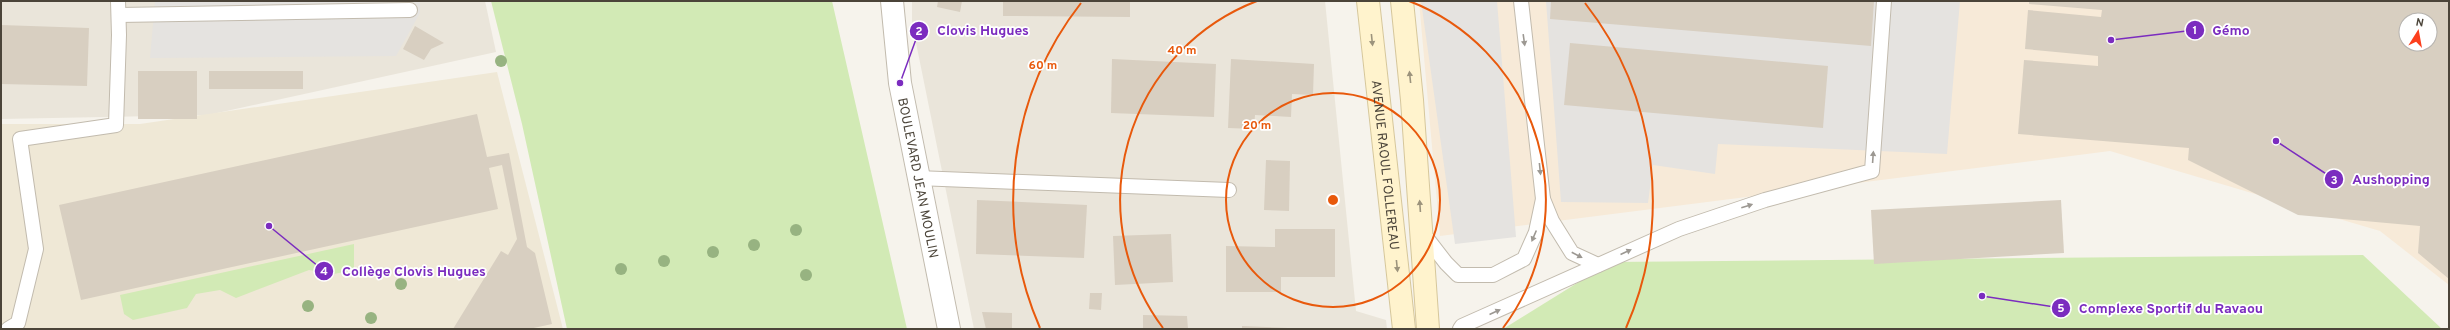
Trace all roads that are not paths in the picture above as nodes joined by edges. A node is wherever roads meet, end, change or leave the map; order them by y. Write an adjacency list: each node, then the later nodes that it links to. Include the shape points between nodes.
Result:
1 (892, 1): 8 (street, BOULEVARD JEAN MOULIN, via 900,83)
2 (1368, 1): 15 (main road, AVENUE RAOUL FOLLEREAU, one-way to 15)
3 (1402, 1): 11 (main road, one-way to 3)
4 (1521, 1): 10 (lane, one-way to 10)
5 (1884, 1): 12 (lane, one-way to 5, via 1678,228 1765,200 1872,171)
6 (118, 8): 7 (lane); 13 (lane, via 116,125 20,139 36,249 18,323)
7 (410, 10)
8 (917, 178): 9 (lane); 14 (street, BOULEVARD JEAN MOULIN)
9 (1229, 190)
10 (1543, 199): 11 (lane, one-way to 11, via 1536,232 1524,259 1493,275 1458,274); 12 (lane, one-way to 12, via 1552,222 1572,253)
11 (1422, 232): 16 (main road)
12 (1598, 265): 17 (lane, one-way to 12)
13 (8, 329)
14 (949, 329)
15 (1404, 329)
16 (1428, 329)
17 (1460, 329)

